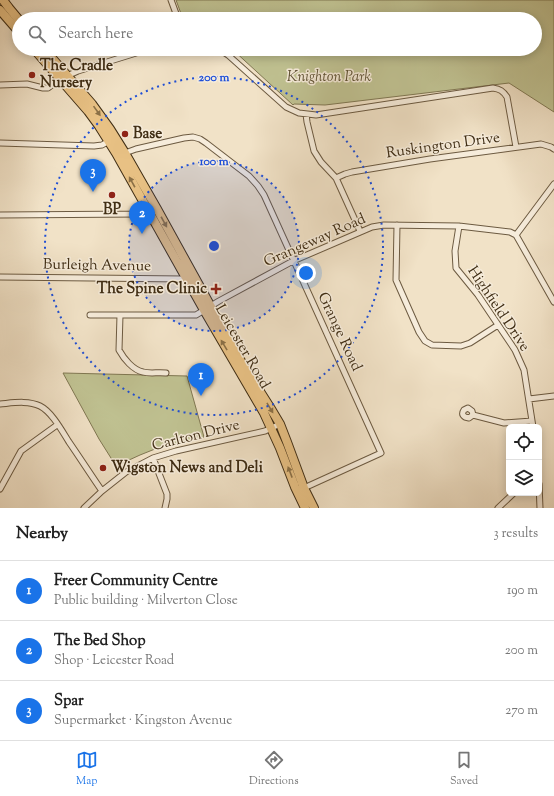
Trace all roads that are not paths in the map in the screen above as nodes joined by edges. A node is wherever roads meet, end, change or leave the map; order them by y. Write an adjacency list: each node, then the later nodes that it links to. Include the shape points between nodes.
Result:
1 (3, 0): 4 (main road)
2 (171, 0): 5 (street)
3 (0, 10): 6 (main road)
4 (12, 12)
5 (175, 12)
6 (12, 24)
7 (40, 56): 12 (main road, Leicester Road)
8 (50, 56): 11 (main road, Leicester Road)
9 (126, 56): 11 (street)
10 (229, 56): 14 (street, via 286,107)
11 (68, 76): 12 (street); 15 (main road, Leicester Road, one-way to 15, via 92,104)
12 (60, 79): 13 (street, via 48,88 27,84); 15 (main road, Leicester Road)
13 (0, 85)
14 (306, 114): 17 (street, via 316,115 500,89 507,97); 20 (street, via 314,151)
15 (112, 139): 16 (street, via 94,146); 19 (main road, Leicester Road); 23 (main road, Leicester Road, one-way to 15)
16 (0, 143)
17 (516, 147): 18 (street, Ruskington Drive, via 540,144); 20 (street, Ruskington Drive, via 373,168)
18 (554, 149)
19 (125, 153): 22 (main road, Leicester Road); 29 (street, Grange Road, via 184,138 200,139 249,176 258,186)
20 (336, 178): 27 (street)
21 (554, 184): 28 (street)
22 (157, 209): 23 (street); 30 (main road, Leicester Road, one-way to 30)
23 (149, 212): 24 (street); 30 (main road, Leicester Road)
24 (0, 215)
25 (397, 225): 26 (street, Grangeway Road); 27 (street, Grangeway Road, via 378,226); 36 (street, via 396,280 425,341 432,345 461,346)
26 (458, 226): 28 (street, Grangeway Road, via 510,232); 36 (street, Highfield Drive, via 456,268)
27 (360, 231): 29 (street, Grangeway Road)
28 (516, 235): 32 (street)
29 (294, 261): 33 (street, Grangeway Road); 48 (street, Grange Road, via 381,453)
30 (189, 276): 31 (street, Burleigh Avenue, via 183,279); 33 (main road, Leicester Road)
31 (0, 277)
32 (554, 302)
33 (207, 308): 35 (street, Grangeway Road, via 196,315); 43 (main road, Leicester Road, one-way to 43); 46 (main road, Leicester Road, one-way to 33)
34 (90, 315): 35 (street, Grangeway Road)
35 (120, 315): 37 (street, via 119,350 122,355 134,368 142,372)
36 (498, 325): 39 (street, Highfield Drive, via 515,350 524,370)
37 (166, 372)
38 (554, 396): 39 (street)
39 (529, 399): 42 (street, Highfield Drive)
40 (0, 404): 45 (street, via 35,404 48,413)
41 (473, 415): 42 (street, via 504,423)
42 (532, 421): 44 (street, Highfield Drive)
43 (280, 424): 46 (street, Carlton Drive); 48 (main road, Leicester Road)
44 (532, 424)
45 (58, 425): 49 (street, via 21,451); 50 (street)
46 (271, 429): 47 (street, Carlton Drive); 55 (main road, Leicester Road, one-way to 46)
47 (153, 458): 50 (street, Carlton Drive, via 126,472); 54 (street, via 167,494)
48 (304, 488): 56 (main road, Leicester Road)
49 (0, 489)
50 (102, 491): 53 (street, Carlton Drive)
51 (511, 496): 57 (street)
52 (540, 496): 58 (street)
53 (84, 508)
54 (166, 508)
55 (305, 508)
56 (314, 508)
57 (498, 508)
58 (540, 508)

